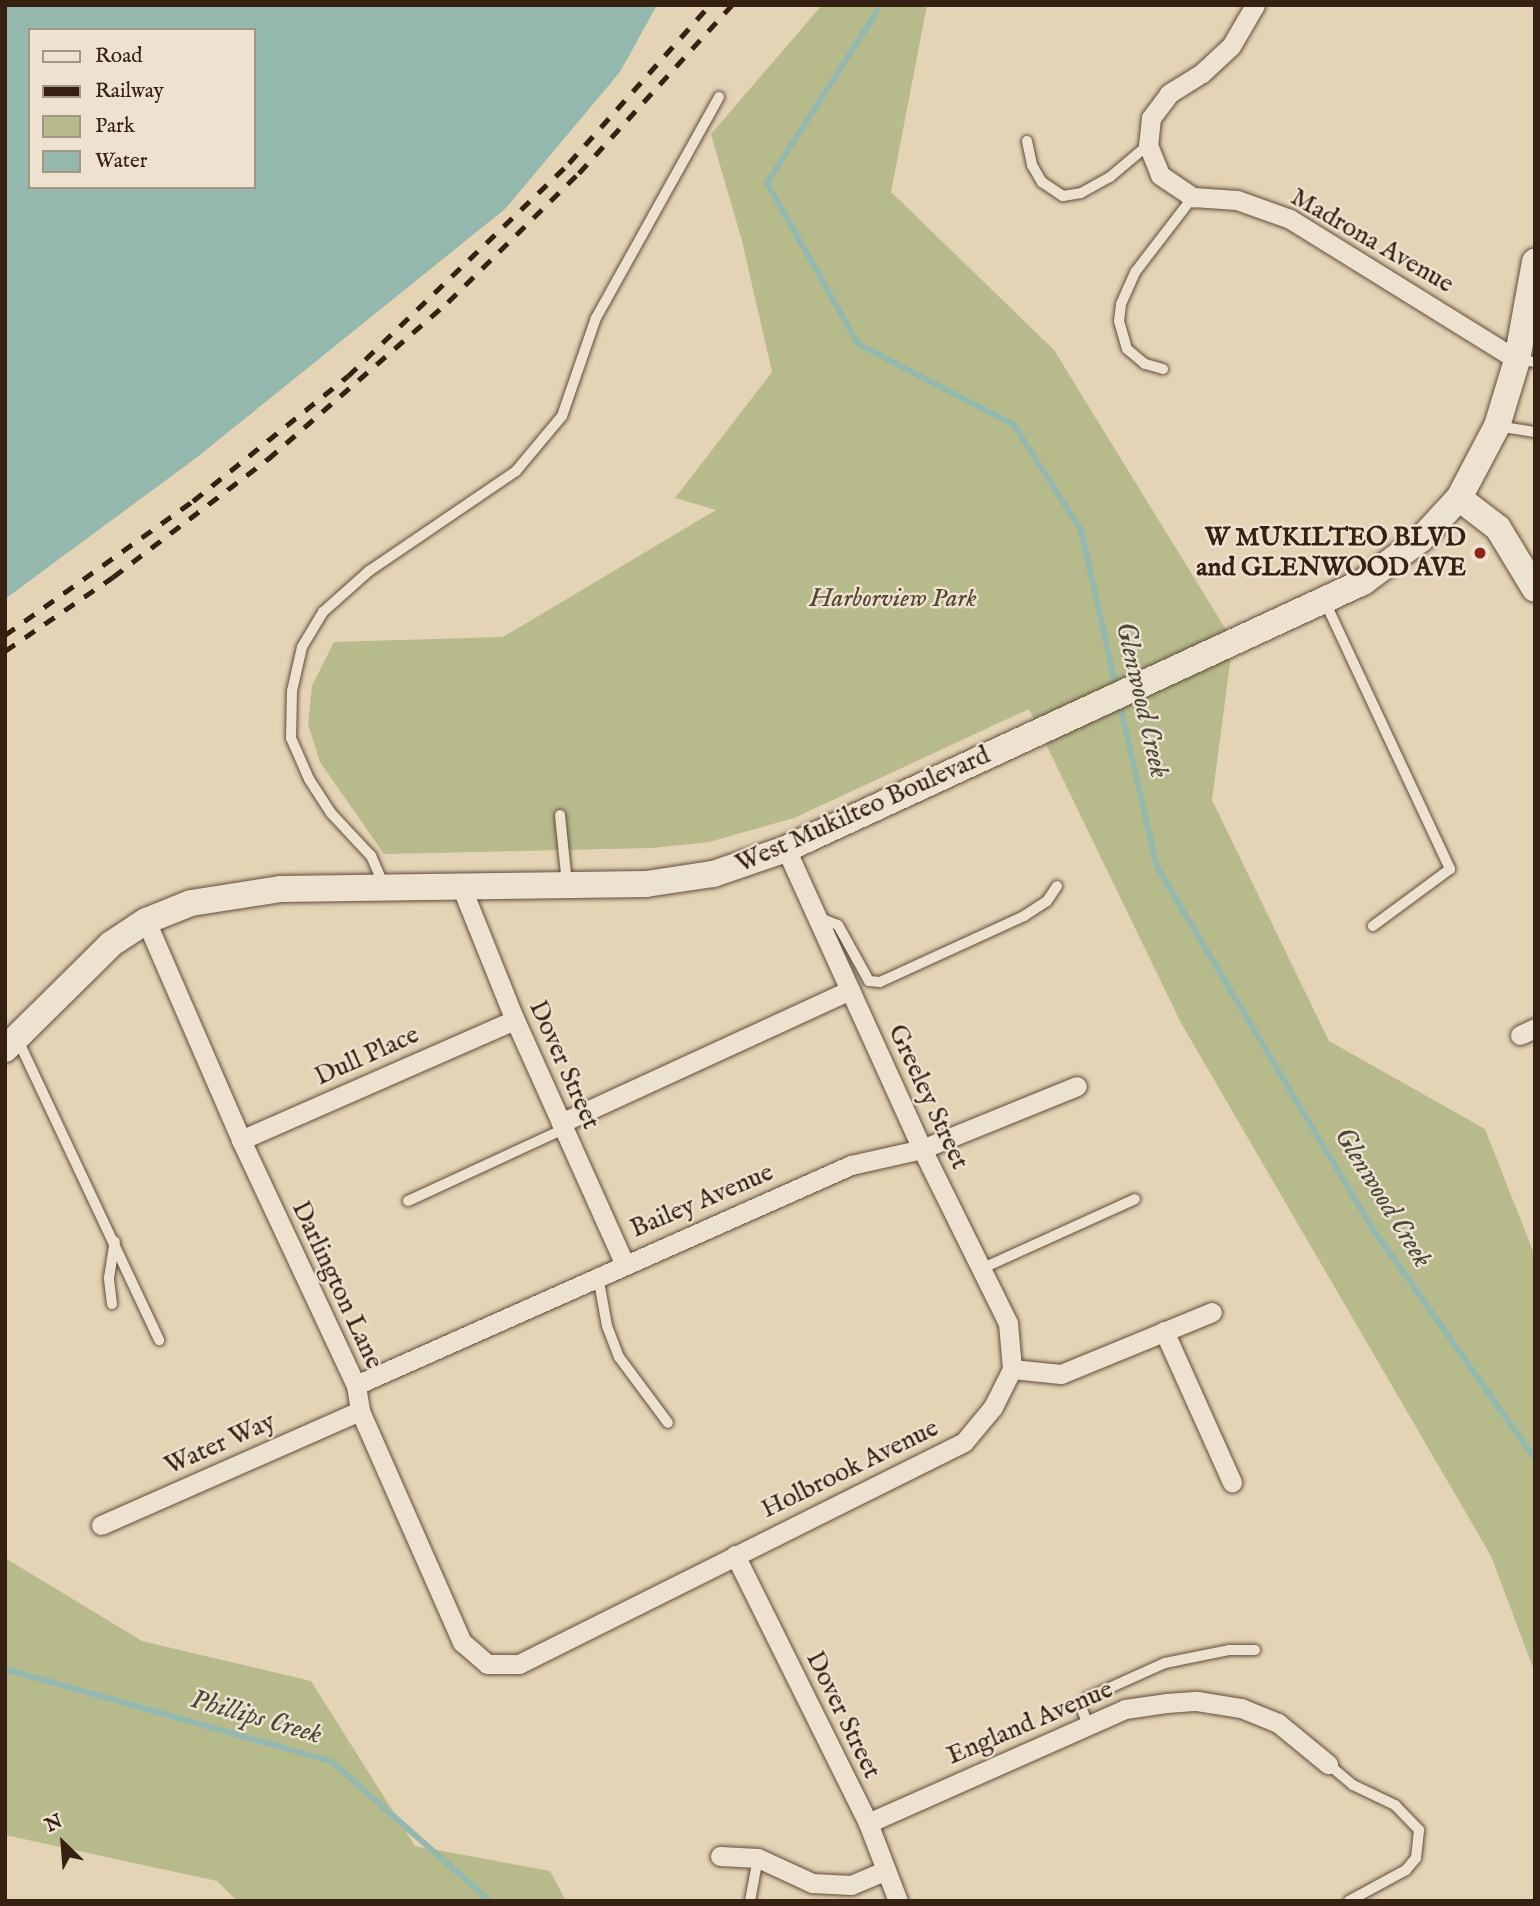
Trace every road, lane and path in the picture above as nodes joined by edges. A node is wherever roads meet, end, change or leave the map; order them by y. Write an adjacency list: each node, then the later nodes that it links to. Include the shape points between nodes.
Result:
1 (1255, 5): 4 (street, via 1231,46 1202,73 1169,94 1151,118)
2 (719, 97): 19 (lane, via 596,318 562,416 516,471 369,571 323,612 302,648 292,691 291,738 309,779 331,813 371,856)
3 (1027, 141): 4 (lane, via 1042,182 1063,196 1081,193 1110,177)
4 (1148, 145): 5 (street, Madrona Avenue, via 1160,175)
5 (1193, 197): 7 (street, Madrona Avenue, via 1237,200 1290,219); 8 (lane, via 1136,271 1121,304 1119,321 1127,349 1145,364)
6 (1535, 262): 7 (main road, West Mukilteo Boulevard)
7 (1526, 361): 9 (main road, West Mukilteo Boulevard)
8 (1163, 369)
9 (1497, 426): 10 (lane); 11 (main road, West Mukilteo Boulevard)
10 (1535, 432)
11 (1458, 498): 12 (main road, via 1498,528); 13 (main road, West Mukilteo Boulevard, via 1421,539 1363,582)
12 (1535, 589)
13 (1324, 600): 15 (main road, West Mukilteo Boulevard); 22 (lane, via 1450,869)
14 (559, 815): 16 (lane)
15 (786, 849): 16 (main road, West Mukilteo Boulevard, via 681,881); 20 (street, Greeley Street)
16 (567, 885): 17 (main road, West Mukilteo Boulevard)
17 (461, 886): 19 (main road, West Mukilteo Boulevard); 24 (street, Dover Street)
18 (1057, 886): 20 (lane, via 1048,901 1024,916 880,982 869,981 838,925)
19 (384, 887): 21 (main road, West Mukilteo Boulevard, via 229,894)
20 (817, 916): 23 (street, Greeley Street)
21 (146, 921): 25 (main road, West Mukilteo Boulevard, via 111,944); 28 (street, Darlington Lane)
22 (1373, 926)
23 (850, 990): 27 (street); 29 (street, Greeley Street)
24 (515, 1020): 27 (street, Dover Street); 28 (street, Dull Place)
25 (11, 1043): 32 (lane)
26 (1077, 1086): 29 (street, Bailey Avenue)
27 (563, 1126): 31 (lane); 33 (street, Dover Street)
28 (241, 1140): 41 (street, Darlington Lane)
29 (922, 1149): 33 (street, Bailey Avenue, via 851,1165); 34 (street, Greeley Street)
30 (1135, 1199): 34 (lane)
31 (408, 1200)
32 (115, 1241): 36 (lane, via 109,1278); 39 (lane)
33 (624, 1263): 35 (street, Bailey Avenue)
34 (981, 1269): 40 (street, Greeley Street, via 1008,1324)
35 (598, 1275): 41 (street, Bailey Avenue); 43 (lane, via 607,1326 619,1357)
36 (112, 1304)
37 (1212, 1312): 38 (street)
38 (1164, 1331): 40 (street, via 1092,1365 1061,1374); 44 (street)
39 (159, 1340)
40 (1012, 1369): 46 (street, Holbrook Avenue, via 993,1407 964,1442)
41 (356, 1385): 42 (street, Darlington Lane)
42 (360, 1411): 45 (street, Water Way); 48 (street, Darlington Lane, via 462,1642)
43 (668, 1423)
44 (1232, 1482)
45 (101, 1525)
46 (735, 1555): 48 (street, Holbrook Avenue, via 519,1664); 51 (street, Dover Street)
47 (1255, 1650): 49 (lane, via 1165,1662 1087,1698 1081,1707)
48 (486, 1664)
49 (1088, 1724): 50 (street, England Avenue, via 1125,1709 1208,1703 1241,1708 1278,1723); 51 (street, England Avenue)
50 (1328, 1764): 57 (lane, via 1353,1786 1412,1817 1419,1830 1416,1858 1406,1870)
51 (868, 1823): 54 (street, Dover Street)
52 (720, 1856): 53 (street)
53 (758, 1858): 54 (street, via 812,1883 850,1885); 55 (lane)
54 (886, 1870): 56 (street, Dover Street)
55 (750, 1901)
56 (898, 1901)
57 (1349, 1901)

